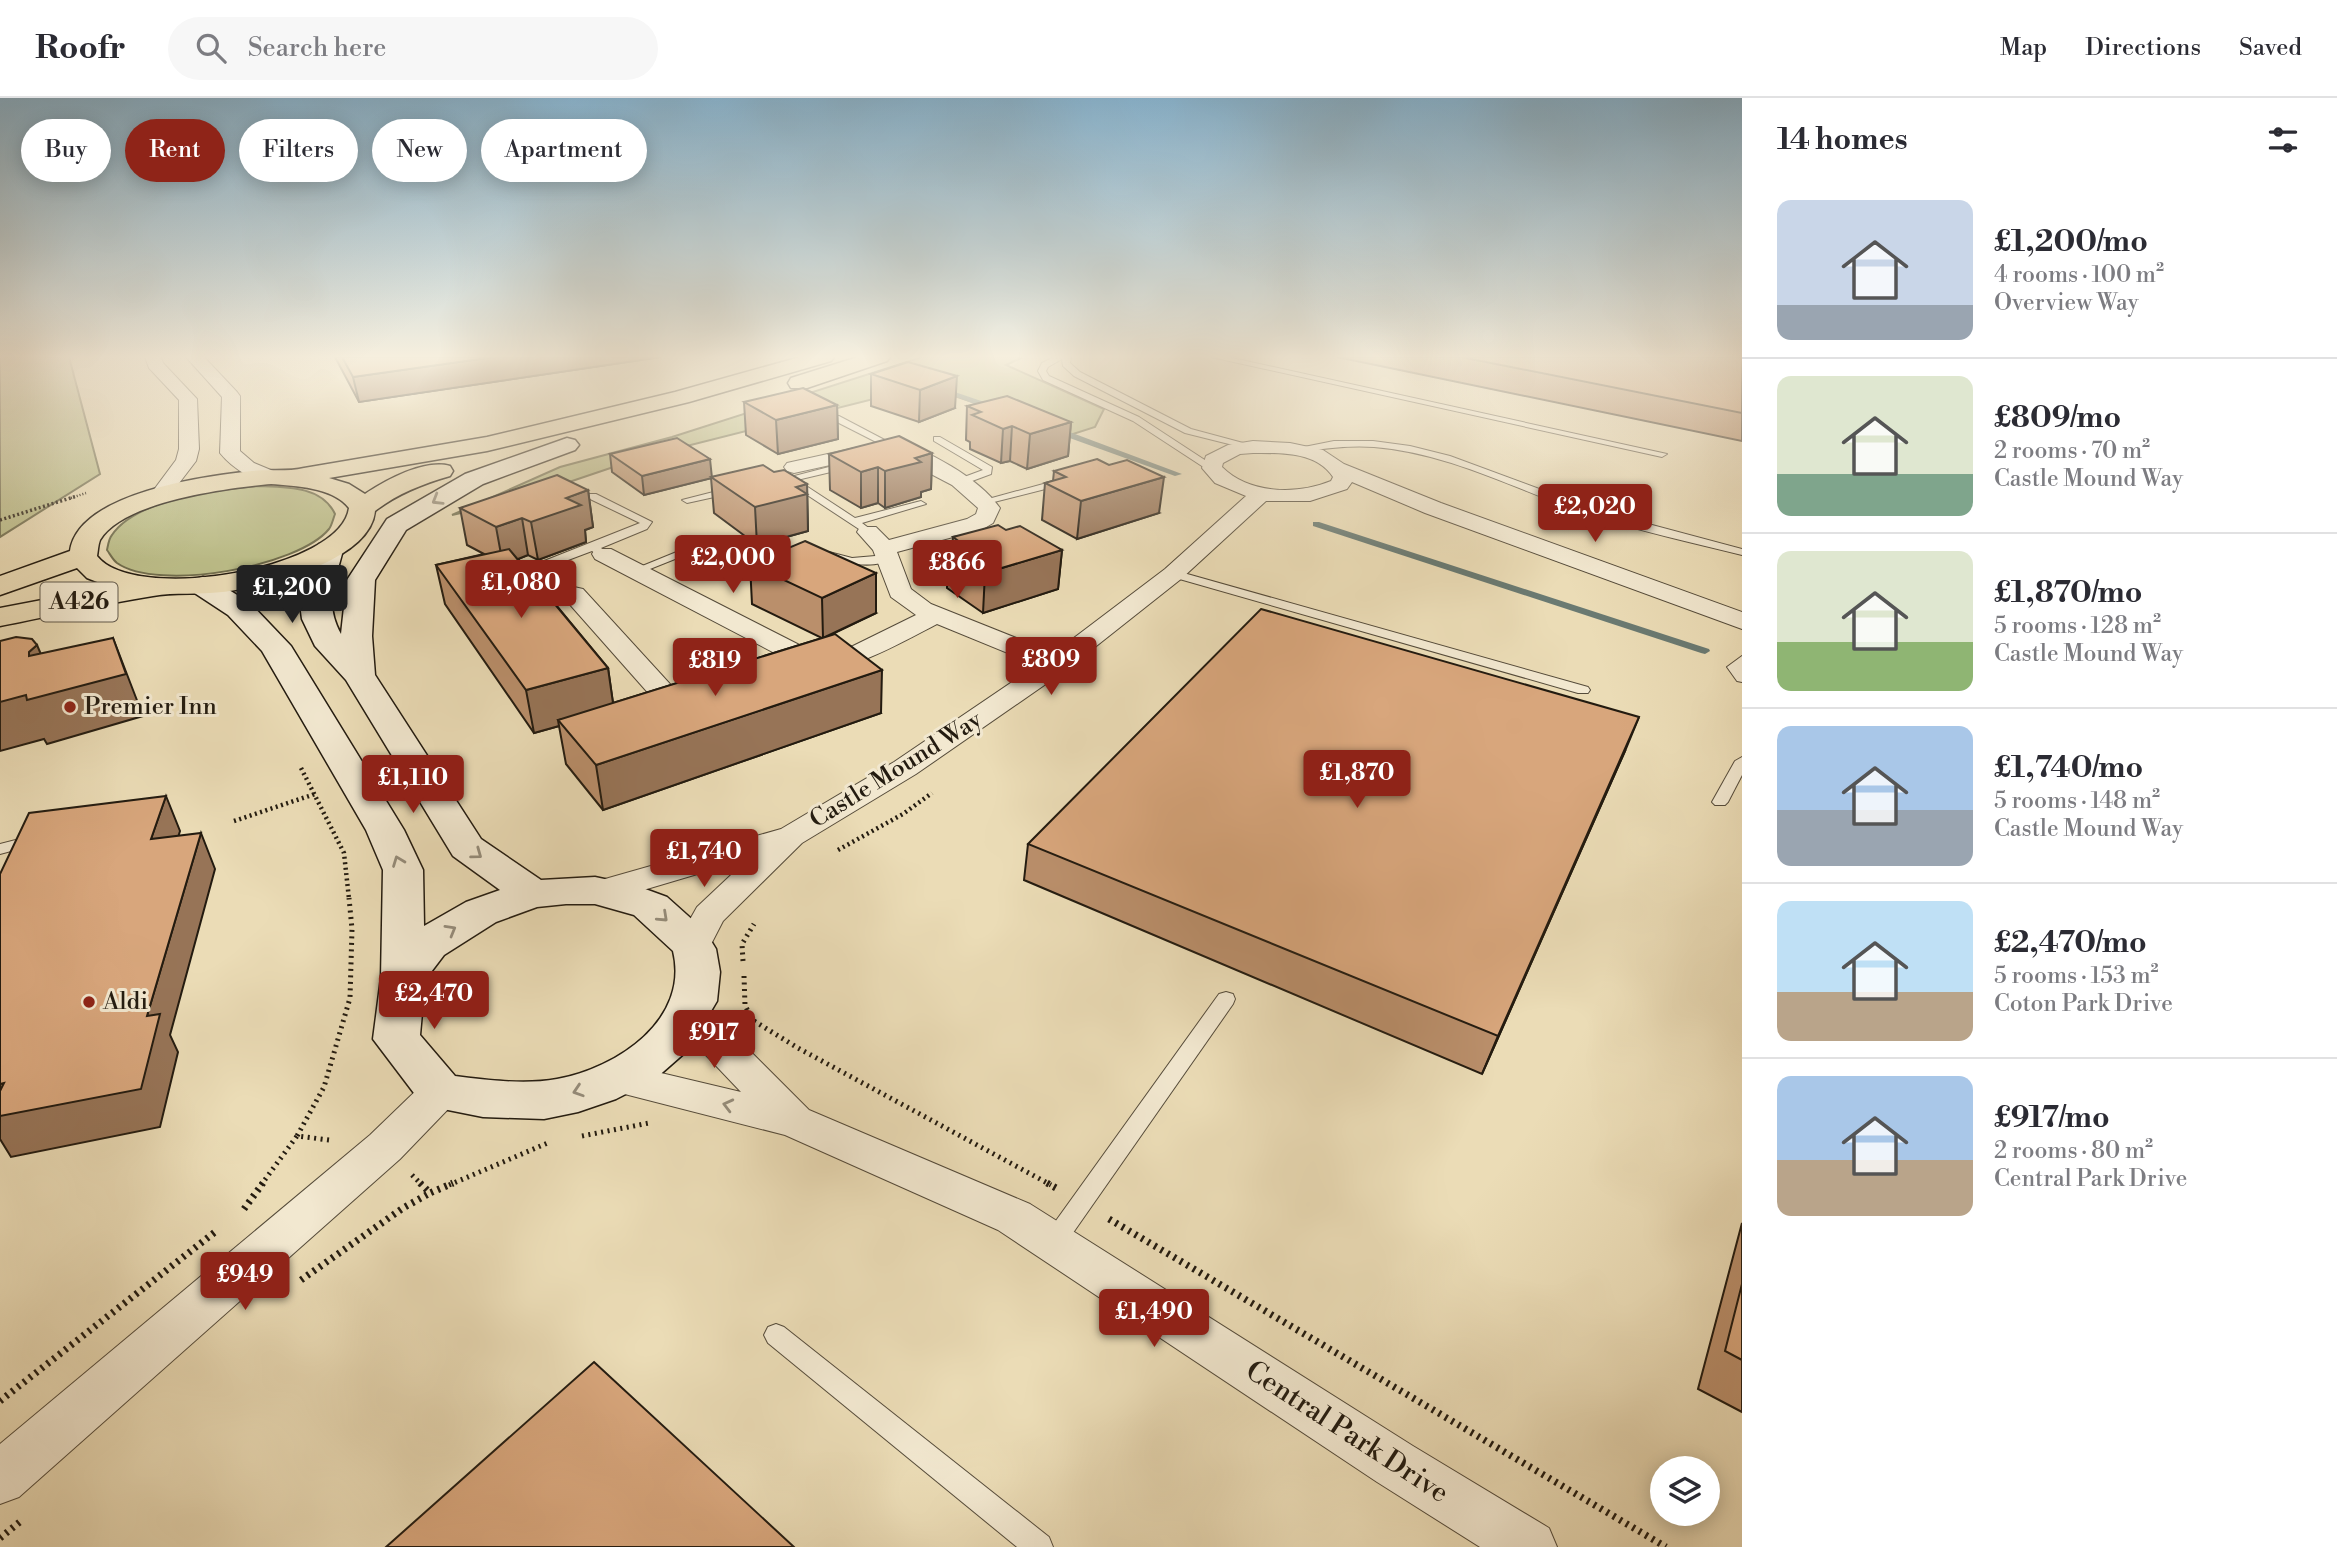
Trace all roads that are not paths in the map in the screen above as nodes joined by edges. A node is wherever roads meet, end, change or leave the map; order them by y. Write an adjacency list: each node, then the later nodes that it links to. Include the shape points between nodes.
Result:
1 (189, 425): 26 (street, via 186,461)
2 (230, 425): 19 (street, via 230,453 247,467)
3 (567, 425): 19 (highway, via 487,444)
4 (644, 425): 11 (highway)
5 (845, 425): 14 (lane)
6 (1145, 425): 17 (lane)
7 (1176, 425): 12 (lane)
8 (1526, 425): 15 (lane)
9 (937, 439): 22 (lane, via 988,469 986,474)
10 (1367, 442): 13 (lane, via 1326,442); 16 (lane, via 1341,450); 38 (lane, via 1462,462 1593,512)
11 (567, 445): 32 (highway, via 405,481); 53 (street, one-way to 53, via 474,479 396,524 361,580 356,636)
12 (1252, 447): 13 (street); 17 (street, via 1221,454)
13 (1294, 450): 16 (street)
14 (883, 452): 18 (street); 22 (street)
15 (1662, 454)
16 (1334, 465): 24 (street, via 1343,477 1340,485); 31 (street)
17 (1212, 468): 25 (street, via 1228,482)
18 (791, 473): 21 (lane); 33 (lane)
19 (279, 478): 26 (highway, via 209,484); 32 (highway, via 339,488 355,497)
20 (1072, 480): 29 (lane)
21 (776, 481)
22 (960, 482): 29 (street)
23 (750, 487): 28 (lane)
24 (1329, 491): 25 (street, via 1299,496); 31 (street)
25 (1262, 493): 41 (street, Castle Mound Way)
26 (160, 495): 39 (highway, via 102,524 86,540)
27 (592, 496): 37 (lane, via 647,522)
28 (687, 500)
29 (986, 501): 33 (street, via 985,518 975,524)
30 (921, 504): 33 (lane)
31 (1433, 508): 49 (street)
32 (361, 509): 36 (highway, via 359,522)
33 (873, 540): 35 (lane, via 852,561); 47 (street, via 900,592)
34 (711, 541): 40 (lane)
35 (815, 548)
36 (329, 550): 44 (highway, via 294,566); 53 (street, via 315,604 317,619 331,646)
37 (598, 550): 40 (street); 42 (lane)
38 (1742, 552)
39 (83, 556): 43 (highway, A426); 45 (highway, via 103,575)
40 (636, 571): 51 (street)
41 (1173, 574): 52 (street, Castle Mound Way); 56 (lane)
42 (502, 577)
43 (0, 586)
44 (202, 586): 45 (highway); 66 (street, one-way to 44, via 402,870 385,830 275,646 239,609)
45 (157, 587): 48 (highway, A426)
46 (574, 594): 57 (street, via 675,706)
47 (936, 615): 51 (street, via 862,652); 52 (street)
48 (0, 617)
49 (1742, 621)
50 (1742, 660): 55 (lane, via 1734,667)
51 (816, 664): 54 (street)
52 (1057, 664): 61 (street, Castle Mound Way, via 905,768)
53 (359, 675): 64 (street, one-way to 64, via 467,847)
54 (777, 675)
55 (1742, 678)
56 (1583, 690)
57 (713, 694)
58 (1742, 761): 59 (lane)
59 (1720, 802)
60 (52, 835): 62 (lane)
61 (791, 836): 63 (street, Castle Mound Way); 65 (street, Castle Mound Way, via 709,915)
62 (0, 849)
63 (603, 891): 64 (street); 65 (street, one-way to 65, via 650,905)
64 (533, 894): 66 (street, one-way to 64, via 432,941 494,905)
65 (693, 946): 68 (street)
66 (403, 978): 70 (street, via 396,1039)
67 (1226, 999): 72 (lane)
68 (701, 1029): 69 (street); 71 (street, Central Park Drive)
69 (619, 1078): 70 (street, one-way to 70, via 555,1099 479,1099); 71 (street, Central Park Drive, one-way to 69)
70 (440, 1092): 74 (street, via 385,1146)
71 (794, 1121): 72 (street, Central Park Drive, via 1014,1217)
72 (1053, 1243): 76 (street, Central Park Drive)
73 (776, 1335): 75 (lane)
74 (0, 1478)
75 (1039, 1547)
76 (1530, 1547)

